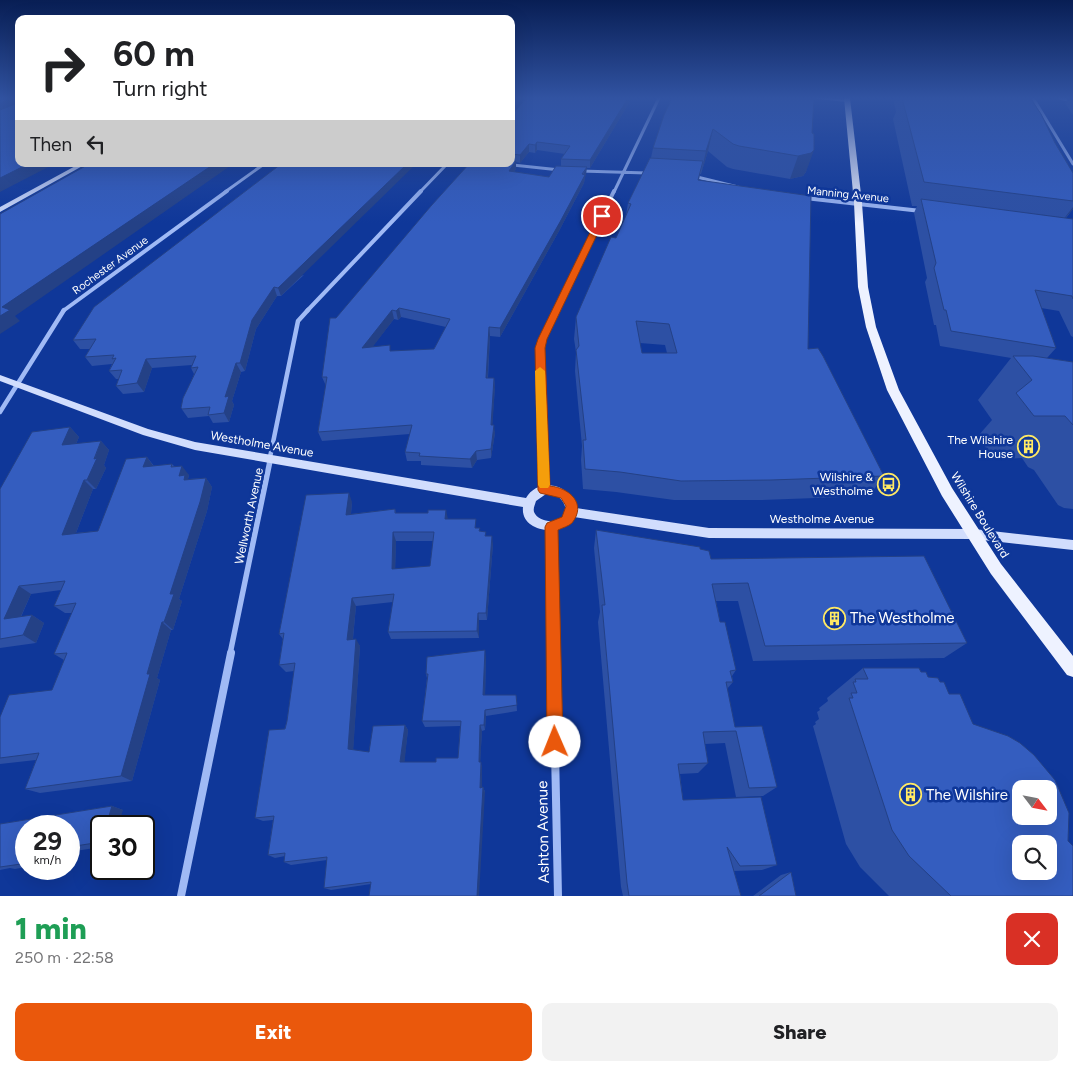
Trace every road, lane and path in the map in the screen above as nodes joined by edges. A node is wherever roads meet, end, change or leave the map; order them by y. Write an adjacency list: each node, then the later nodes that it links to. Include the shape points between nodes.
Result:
1 (639, 140): 11 (street)
2 (851, 140): 16 (main road, Wilshire Boulevard)
3 (1058, 140): 4 (street)
4 (1073, 164)
5 (515, 165): 9 (street)
6 (78, 167): 17 (street)
7 (260, 167): 20 (street, Rochester Avenue, via 64,310)
8 (444, 167): 22 (street, Wellworth Avenue, via 298,321)
9 (561, 170)
10 (571, 171): 11 (street)
11 (623, 173): 12 (street); 23 (street, via 540,348)
12 (647, 174)
13 (685, 175): 14 (street)
14 (740, 187)
15 (802, 198): 16 (street, Manning Avenue)
16 (858, 204): 18 (street, Manning Avenue); 27 (main road, Wilshire Boulevard, via 863,287 882,359 905,414)
17 (0, 210)
18 (929, 212)
19 (0, 378): 20 (street, Westholme Avenue)
20 (17, 384): 21 (street, Rochester Avenue); 22 (street, Westholme Avenue, via 178,442)
21 (0, 412)
22 (271, 460): 24 (street, Westholme Avenue); 30 (street, Wellworth Avenue)
23 (544, 490): 24 (street); 25 (street, via 559,491 565,495 572,506)
24 (528, 503): 26 (street, via 532,520)
25 (571, 512): 26 (street, via 566,520); 27 (street, Westholme Avenue, via 709,534)
26 (551, 527): 31 (street, Ashton Avenue)
27 (974, 534): 28 (street, Westholme Avenue); 29 (main road, Wilshire Boulevard, via 996,569)
28 (1073, 545)
29 (1073, 669)
30 (181, 896)
31 (558, 896)

